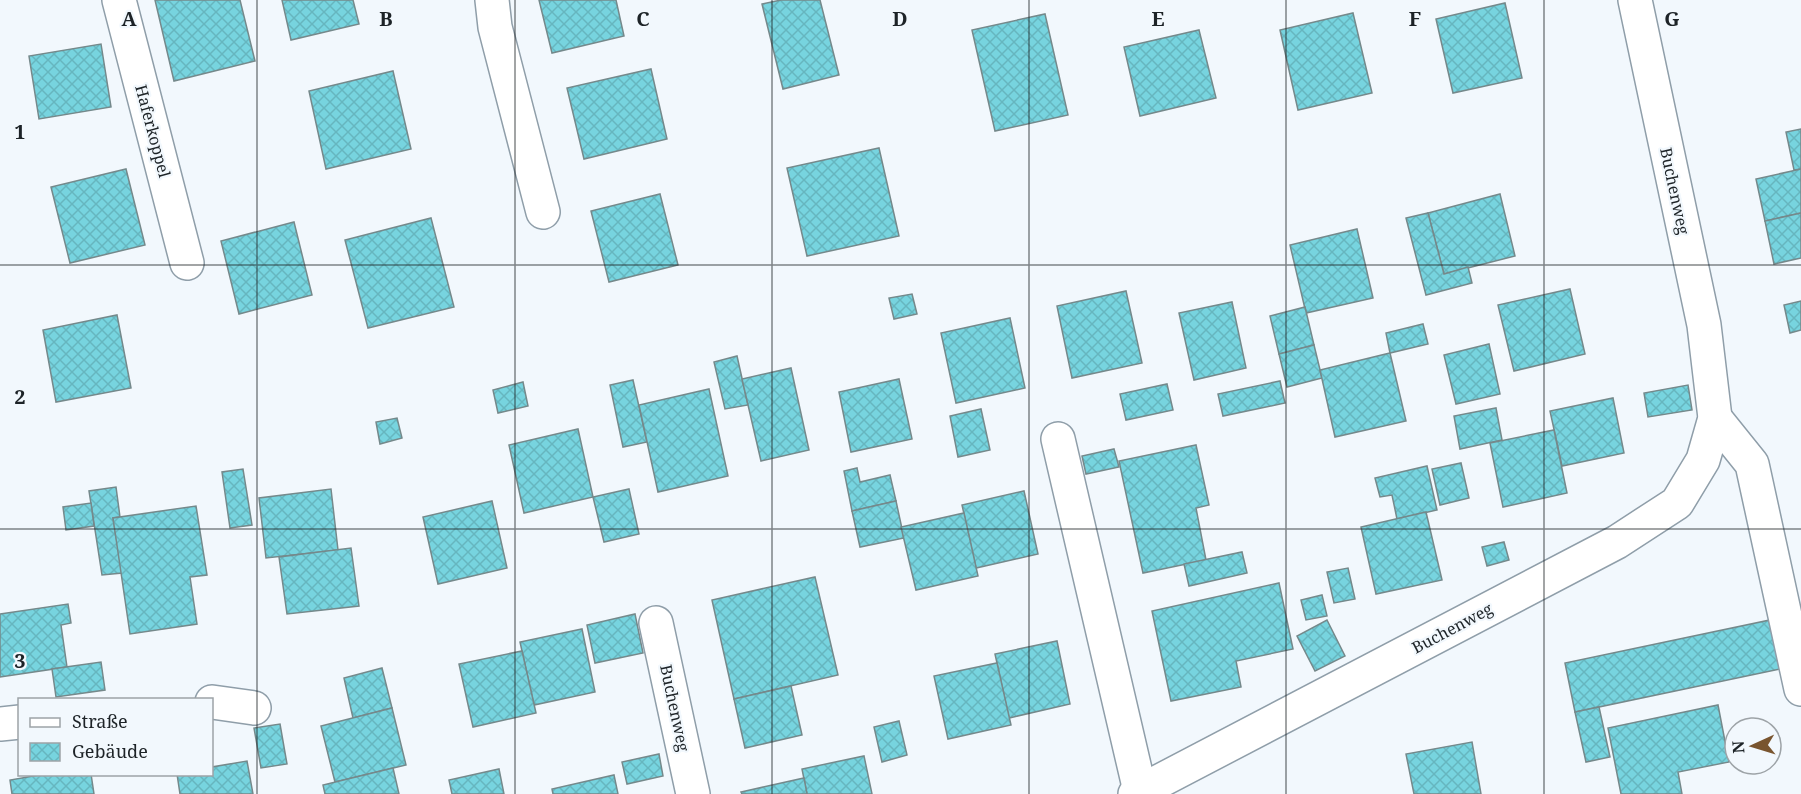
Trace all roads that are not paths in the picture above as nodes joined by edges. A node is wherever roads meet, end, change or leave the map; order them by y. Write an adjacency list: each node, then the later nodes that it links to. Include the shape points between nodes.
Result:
1 (119, 0): 5 (street, Haferkoppel)
2 (492, 0): 4 (street, via 495,27)
3 (1635, 0): 6 (street, Buchenweg, via 1704,325)
4 (543, 212)
5 (187, 263)
6 (1715, 418): 9 (street, via 1752,464); 14 (street, Buchenweg, via 1703,460 1677,503 1643,526)
7 (1058, 439): 14 (street, Buchenweg)
8 (656, 623): 15 (street, Buchenweg)
9 (1801, 689)
10 (213, 702): 11 (street)
11 (254, 708)
12 (18, 722): 13 (street)
13 (0, 724)
14 (1137, 793)
15 (693, 794)

